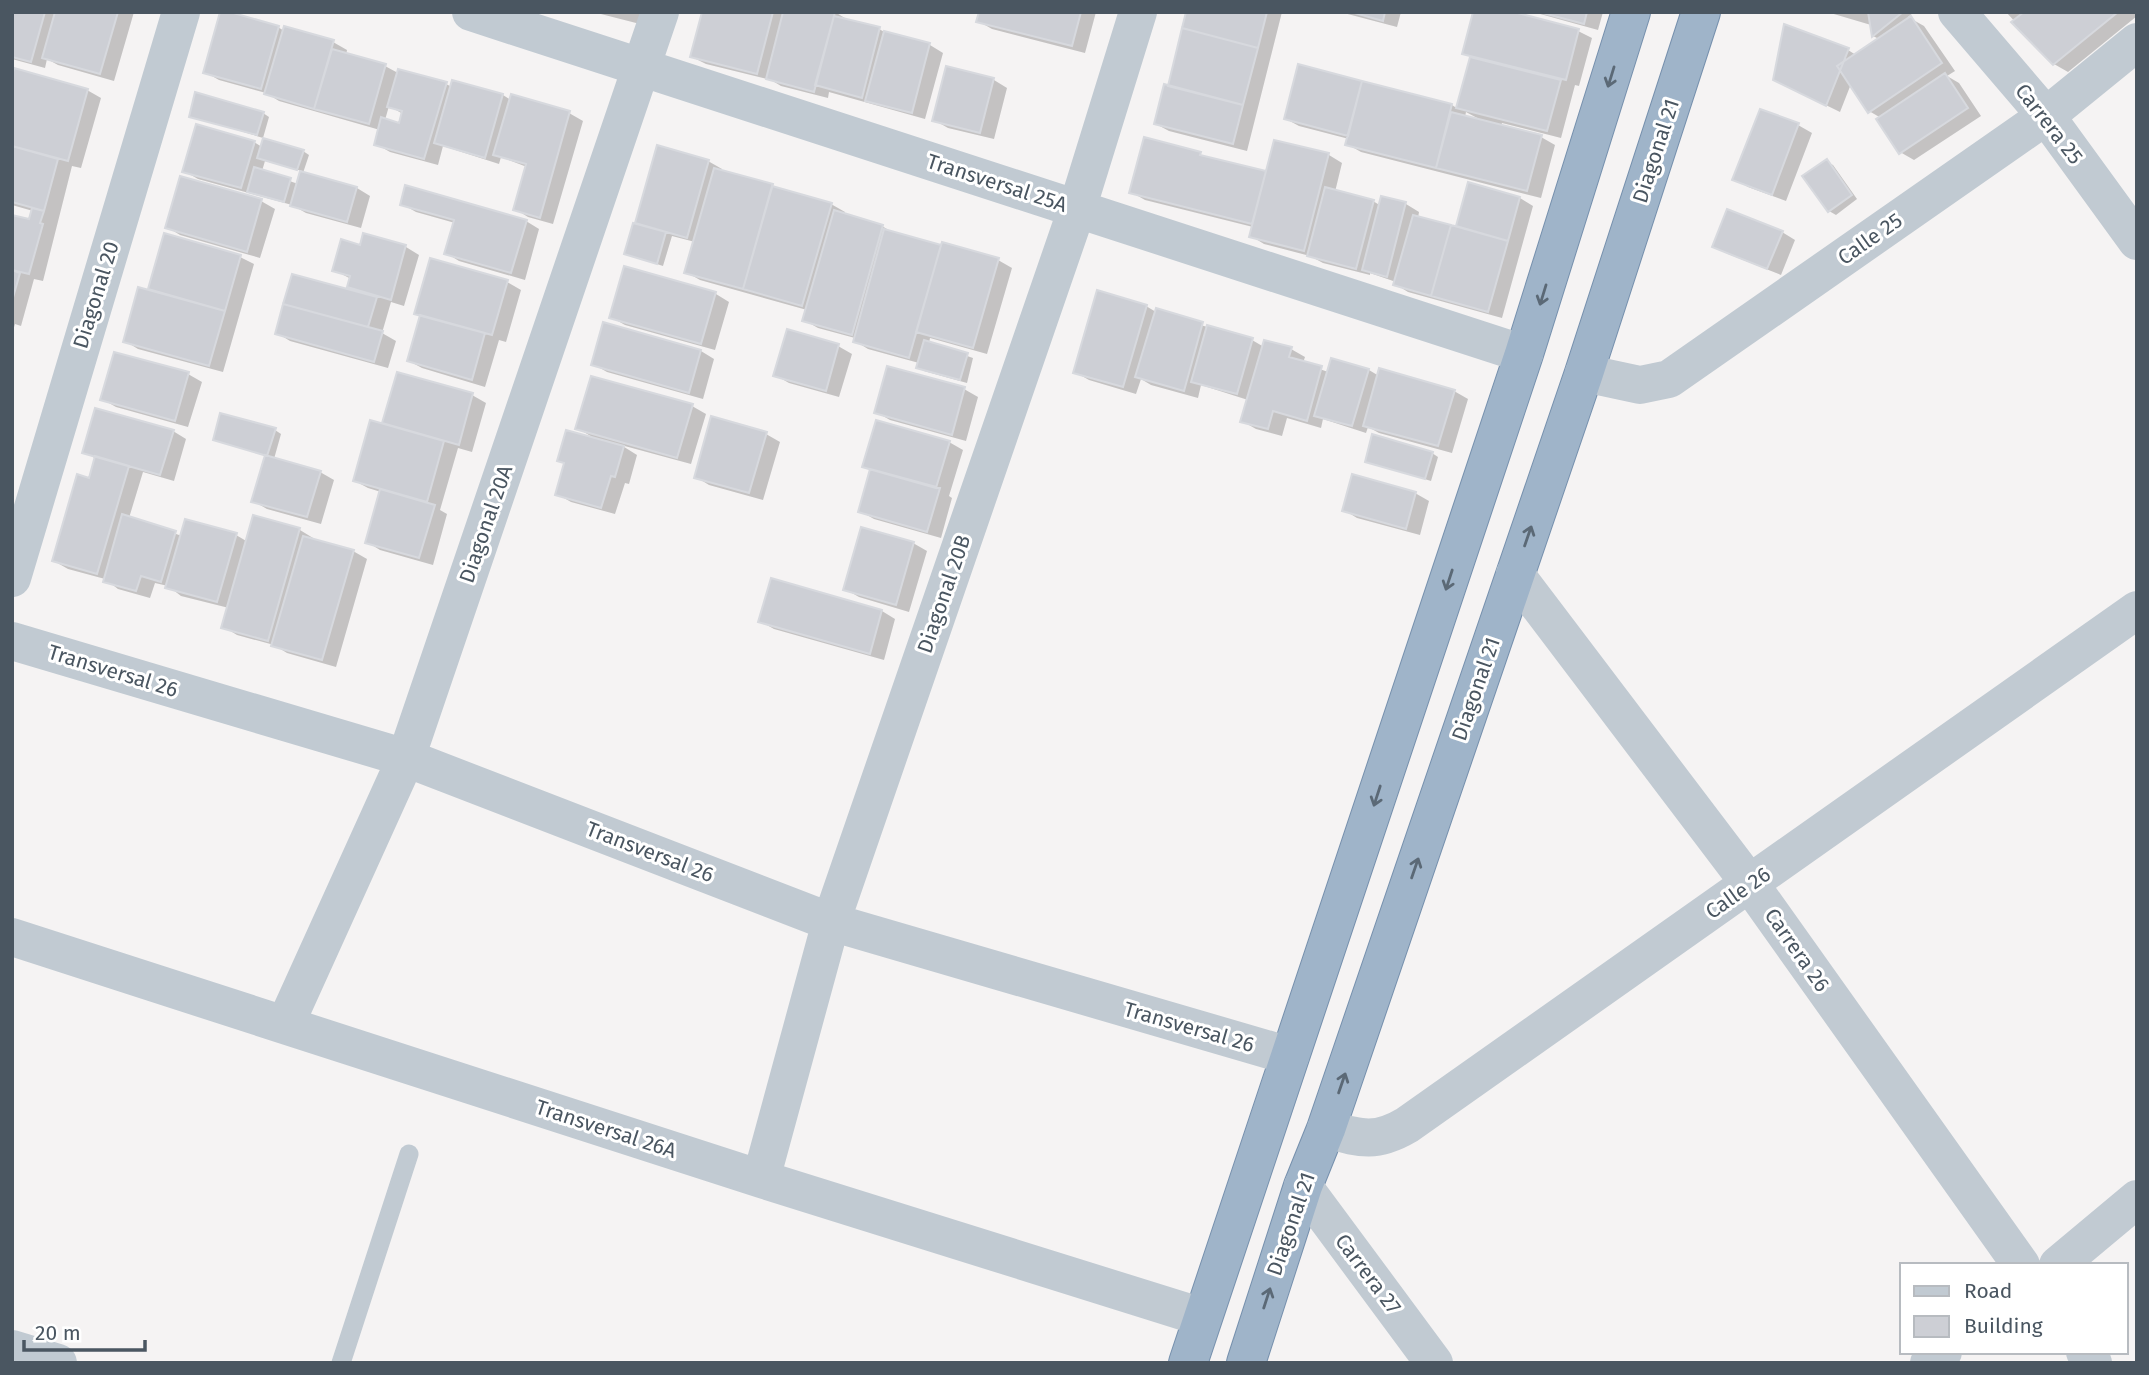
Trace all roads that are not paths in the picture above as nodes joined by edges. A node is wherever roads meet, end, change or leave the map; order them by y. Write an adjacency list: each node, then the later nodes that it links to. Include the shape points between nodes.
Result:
1 (181, 12): 16 (street, Diagonal 20)
2 (471, 12): 9 (street, Transversal 25A)
3 (660, 12): 9 (street, Diagonal 20A)
4 (1138, 12): 11 (street, Diagonal 20B)
5 (1631, 12): 13 (highway, one-way to 13)
6 (1701, 12): 14 (highway, Diagonal 21)
7 (1957, 12): 10 (street, Carrera 25)
8 (2137, 42): 10 (street, Calle 25)
9 (642, 68): 11 (street, Transversal 25A); 19 (street, Diagonal 20A)
10 (2046, 116): 12 (street, Carrera 25); 14 (street, Calle 25, via 1669,379 1640,385)
11 (1077, 209): 13 (street, Transversal 25A); 21 (street, Diagonal 20B)
12 (2137, 241)
13 (1524, 354): 24 (highway, one-way to 24)
14 (1584, 373): 15 (highway, Diagonal 21, one-way to 14)
15 (1516, 574): 20 (street, Carrera 26); 25 (highway, Diagonal 21, one-way to 15)
16 (12, 578)
17 (2137, 610): 20 (street, Calle 26)
18 (12, 641): 19 (street, Transversal 26)
19 (406, 758): 21 (street, Transversal 26); 23 (street, Diagonal 20A)
20 (1750, 884): 25 (street, Calle 26, via 1407,1125 1362,1139); 30 (street, Carrera 26)
21 (831, 922): 24 (street, Transversal 26); 27 (street, Diagonal 20B)
22 (12, 937): 23 (street, Transversal 26A)
23 (285, 1025): 27 (street, Transversal 26A)
24 (1290, 1056): 32 (highway)
25 (1326, 1129): 28 (highway, Diagonal 21)
26 (409, 1154): 35 (lane)
27 (761, 1179): 32 (street, Transversal 26A)
28 (1303, 1186): 37 (highway, Diagonal 21, one-way to 28); 38 (street, Carrera 27)
29 (2137, 1199): 31 (street)
30 (2020, 1263)
31 (2060, 1263)
32 (1202, 1317): 36 (highway)
33 (17, 1354): 34 (street)
34 (58, 1363)
35 (341, 1363)
36 (1188, 1363)
37 (1246, 1363)
38 (1434, 1363)

